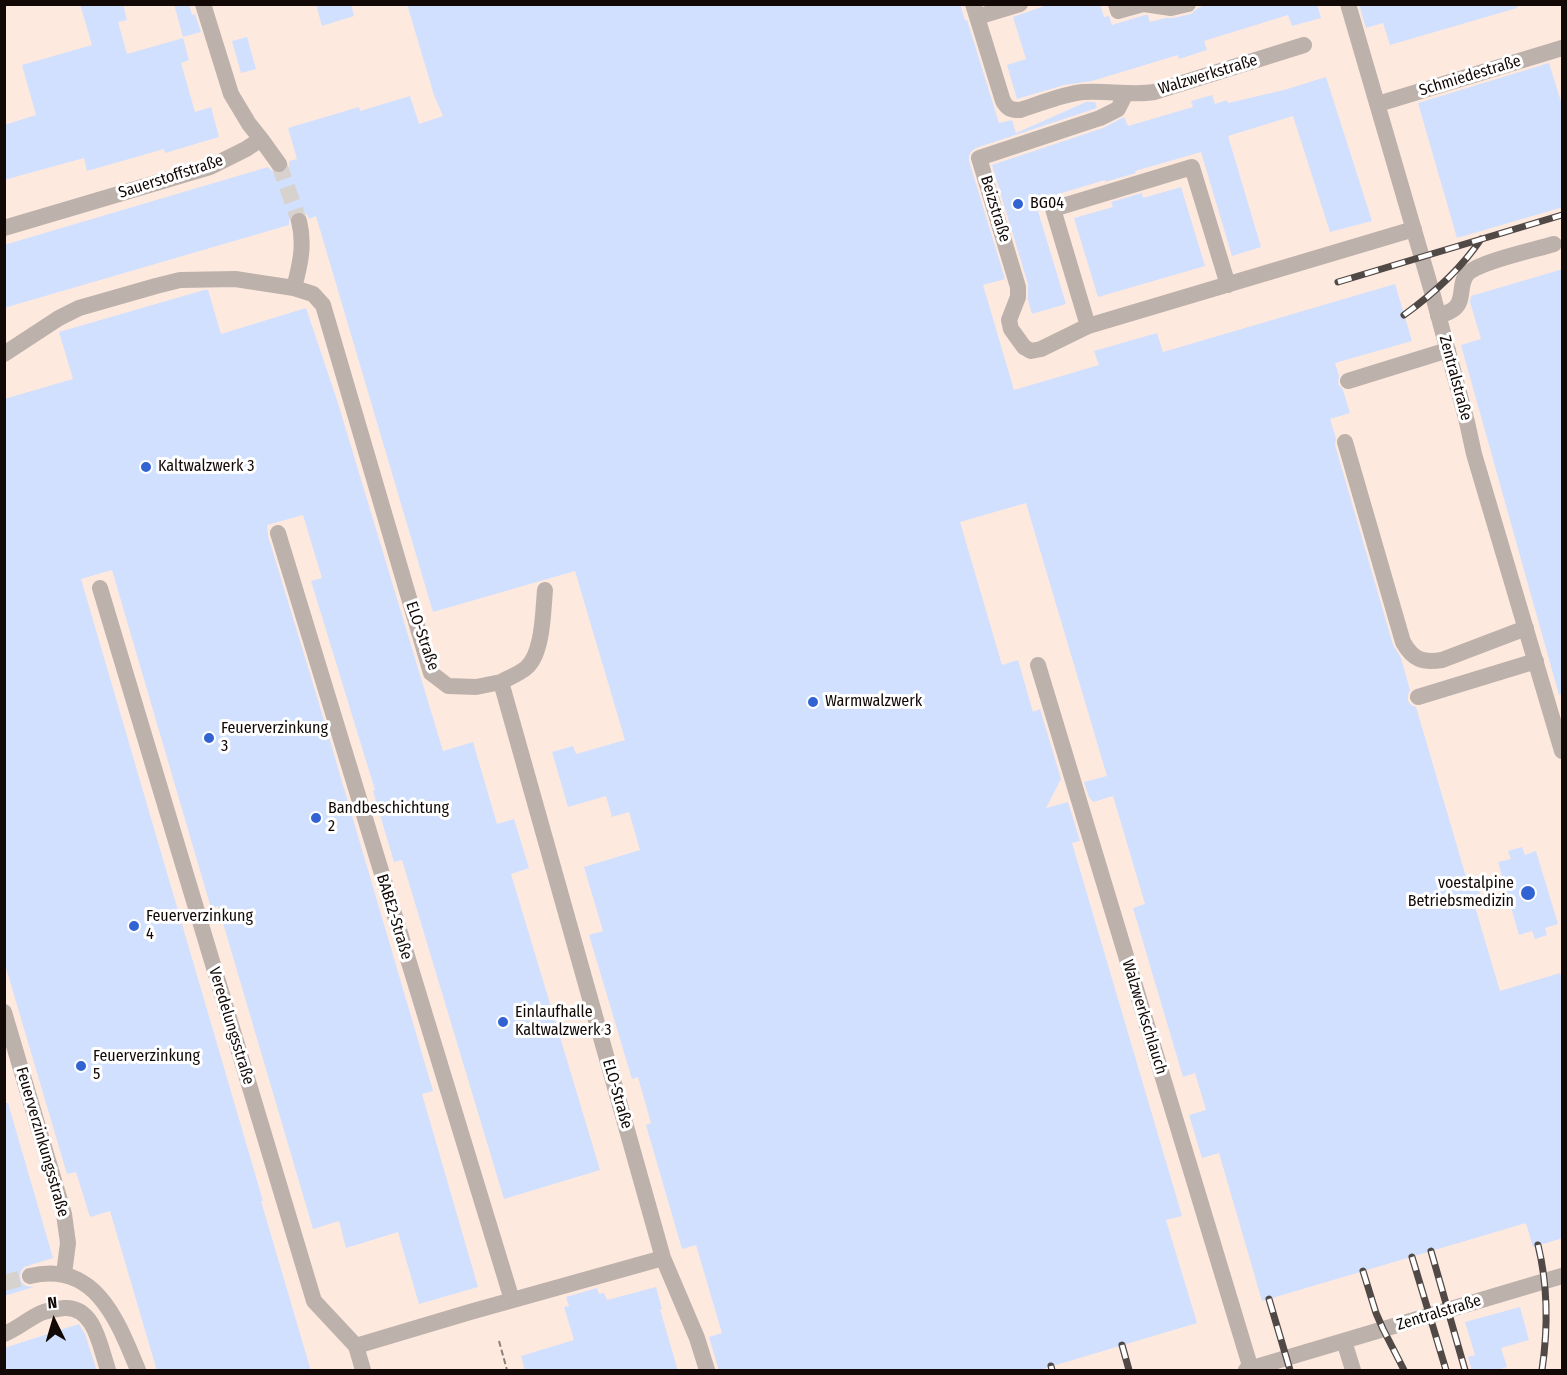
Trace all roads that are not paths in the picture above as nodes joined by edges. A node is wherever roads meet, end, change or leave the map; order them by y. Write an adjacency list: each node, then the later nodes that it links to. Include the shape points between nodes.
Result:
1 (203, 4): 12 (street, via 231,94)
2 (1020, 4): 7 (street)
3 (1116, 4): 4 (street, via 1118,11)
4 (1144, 4): 5 (street, via 1171,8)
5 (1188, 4)
6 (1348, 4): 11 (street, Zentralstraße)
7 (975, 11): 10 (street, Walzwerkstraße, via 1007,108 1020,110 1084,92)
8 (1304, 45): 10 (street, Walzwerkstraße, via 1154,92)
9 (1563, 48): 11 (street, Schmiedestraße)
10 (1126, 93): 21 (street, Beizstraße, via 1118,109 1100,118 979,158 1018,287 1009,320 1017,339 1031,351 1041,350)
11 (1378, 104): 16 (street, Zentralstraße)
12 (261, 139): 13 (street); 15 (street, Sauerstoffstraße, via 203,169)
13 (279, 164)
14 (299, 221): 19 (street, via 302,254)
15 (4, 228)
16 (1414, 229): 18 (street, Beizstraße); 20 (street, Zentralstraße)
17 (1554, 244): 20 (street, via 1480,266 1463,279 1455,309)
18 (1228, 285): 21 (street, Beizstraße); 21 (street, via 1192,167 1053,210)
19 (294, 288): 23 (street, ELO-Straße, via 235,279 180,280 79,308); 32 (street, ELO-Straße, via 312,294 323,305 431,673 448,686 476,687)
20 (1438, 316): 22 (street, Zentralstraße)
21 (1088, 326)
22 (1448, 350): 24 (street); 29 (street, Zentralstraße, via 1474,454)
23 (4, 354)
24 (1348, 381)
25 (1345, 442): 29 (street, via 1408,652 1428,662 1442,660)
26 (278, 533): 40 (street, BABE2-Straße)
27 (100, 588): 43 (street, Veredelungsstraße, via 314,1301)
28 (545, 590): 32 (street, via 536,655 527,668)
29 (1526, 628): 30 (street, Zentralstraße)
30 (1536, 661): 33 (street); 34 (street, Zentralstraße)
31 (1038, 665): 44 (street, Walzwerkschlauch)
32 (501, 682): 36 (street, ELO-Straße)
33 (1418, 697)
34 (1563, 751)
35 (4, 1012): 37 (street, Feuerverzinkungsstraße, via 64,1214 68,1243)
36 (663, 1258): 40 (street); 48 (street, ELO-Straße)
37 (64, 1274): 38 (street); 46 (street, via 93,1289 103,1300)
38 (30, 1276)
39 (1563, 1276): 42 (street, Zentralstraße)
40 (512, 1300): 43 (street)
41 (4, 1334): 45 (street, via 47,1311 79,1310 92,1323)
42 (1344, 1341): 44 (street, Zentralstraße); 49 (street)
43 (356, 1346): 47 (street, Veredelungsstraße)
44 (1249, 1370)
45 (108, 1371)
46 (138, 1371)
47 (363, 1371)
48 (707, 1371)
49 (1353, 1371)

